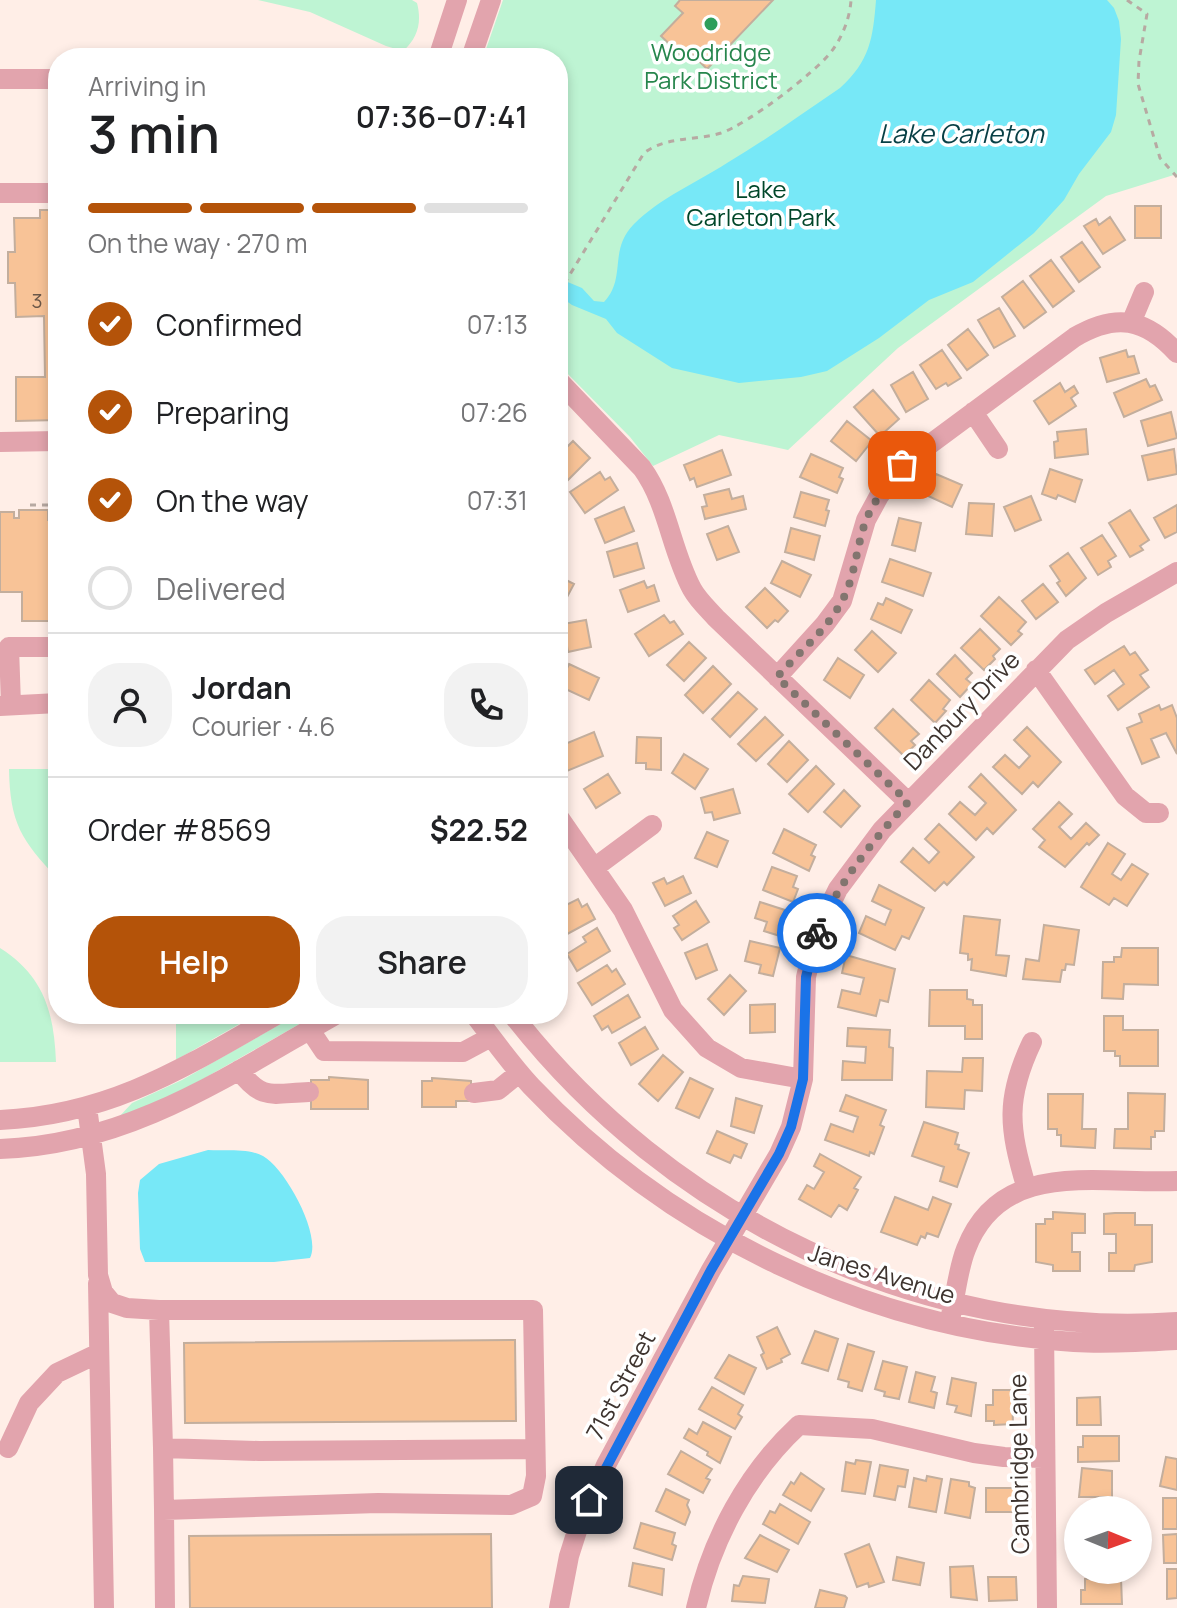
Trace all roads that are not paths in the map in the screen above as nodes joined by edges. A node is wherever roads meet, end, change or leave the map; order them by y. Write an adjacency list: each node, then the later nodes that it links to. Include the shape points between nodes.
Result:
1 (457, 0): 3 (street)
2 (491, 0): 4 (street)
3 (441, 48)
4 (474, 48)
5 (0, 79): 6 (street)
6 (48, 79)
7 (0, 193): 8 (street)
8 (48, 193)
9 (1144, 292): 10 (street)
10 (1131, 323): 11 (street, via 1153,331); 13 (street, via 1095,325)
11 (1177, 353)
12 (568, 390): 20 (street, via 653,482 694,592)
13 (973, 412): 16 (street); 20 (street, via 902,465 879,496 866,520 842,601)
14 (48, 441): 15 (street)
15 (0, 442)
16 (998, 449)
17 (1177, 572): 19 (street, Danbury Drive, via 1080,629)
18 (48, 647): 22 (street, via 9,647)
19 (1036, 670): 23 (street, Danbury Drive); 24 (street, via 1125,796 1146,813)
20 (777, 677): 23 (street)
21 (48, 704): 22 (street)
22 (5, 706)
23 (908, 802): 37 (street, Danbury Drive, via 854,864 817,932 806,977)
24 (1159, 813)
25 (652, 825): 27 (street)
26 (568, 830): 27 (street)
27 (594, 868): 37 (street, via 623,910 673,1010 707,1048 741,1068)
28 (260, 1024): 40 (street, via 140,1089)
29 (320, 1024): 32 (street)
30 (481, 1024): 33 (street, Janes Avenue)
31 (521, 1024): 46 (street, Janes Avenue, via 621,1130)
32 (310, 1030): 33 (street, via 324,1051 463,1052); 35 (street)
33 (491, 1037): 36 (street, Janes Avenue)
34 (1032, 1042): 45 (street, via 1022,1063 1012,1116)
35 (239, 1070): 38 (street, via 262,1093); 42 (street, via 165,1110)
36 (519, 1073): 39 (street, via 498,1090); 47 (street, Janes Avenue, via 569,1124 652,1191)
37 (803, 1079): 46 (street, Danbury Drive, via 791,1127)
38 (309, 1092)
39 (474, 1093)
40 (87, 1107): 41 (street); 42 (street)
41 (0, 1120)
42 (92, 1136): 43 (street); 48 (street)
43 (0, 1149)
44 (1177, 1181): 45 (street, via 1048,1181)
45 (1026, 1186): 49 (street, via 978,1225 966,1249)
46 (744, 1217): 47 (street, Danbury Drive); 49 (street, Janes Avenue, via 850,1270)
47 (730, 1240): 52 (street, Janes Avenue, via 836,1291); 63 (street, 71st Street, via 589,1500 569,1556)
48 (98, 1275): 50 (street, via 112,1303); 55 (street)
49 (954, 1302): 52 (street); 53 (street, Janes Avenue)
50 (159, 1310): 57 (street); 58 (street, via 533,1310)
51 (1177, 1322): 53 (street, Janes Avenue)
52 (950, 1323): 53 (street, Janes Avenue, via 989,1332)
53 (1044, 1329): 54 (street, Janes Avenue, via 1102,1343); 59 (street, Cambridge Lane)
54 (1177, 1340)
55 (99, 1353): 56 (street, via 57,1373 29,1403); 61 (street)
56 (8, 1448)
57 (163, 1448): 58 (street); 60 (street)
58 (535, 1449): 60 (street, via 532,1496 511,1505)
59 (1043, 1458): 64 (street, via 977,1454 885,1430 795,1418 722,1532); 65 (street, Cambridge Lane)
60 (164, 1510): 62 (street)
61 (104, 1608)
62 (165, 1608)
63 (559, 1608)
64 (696, 1608)
65 (1047, 1608)

